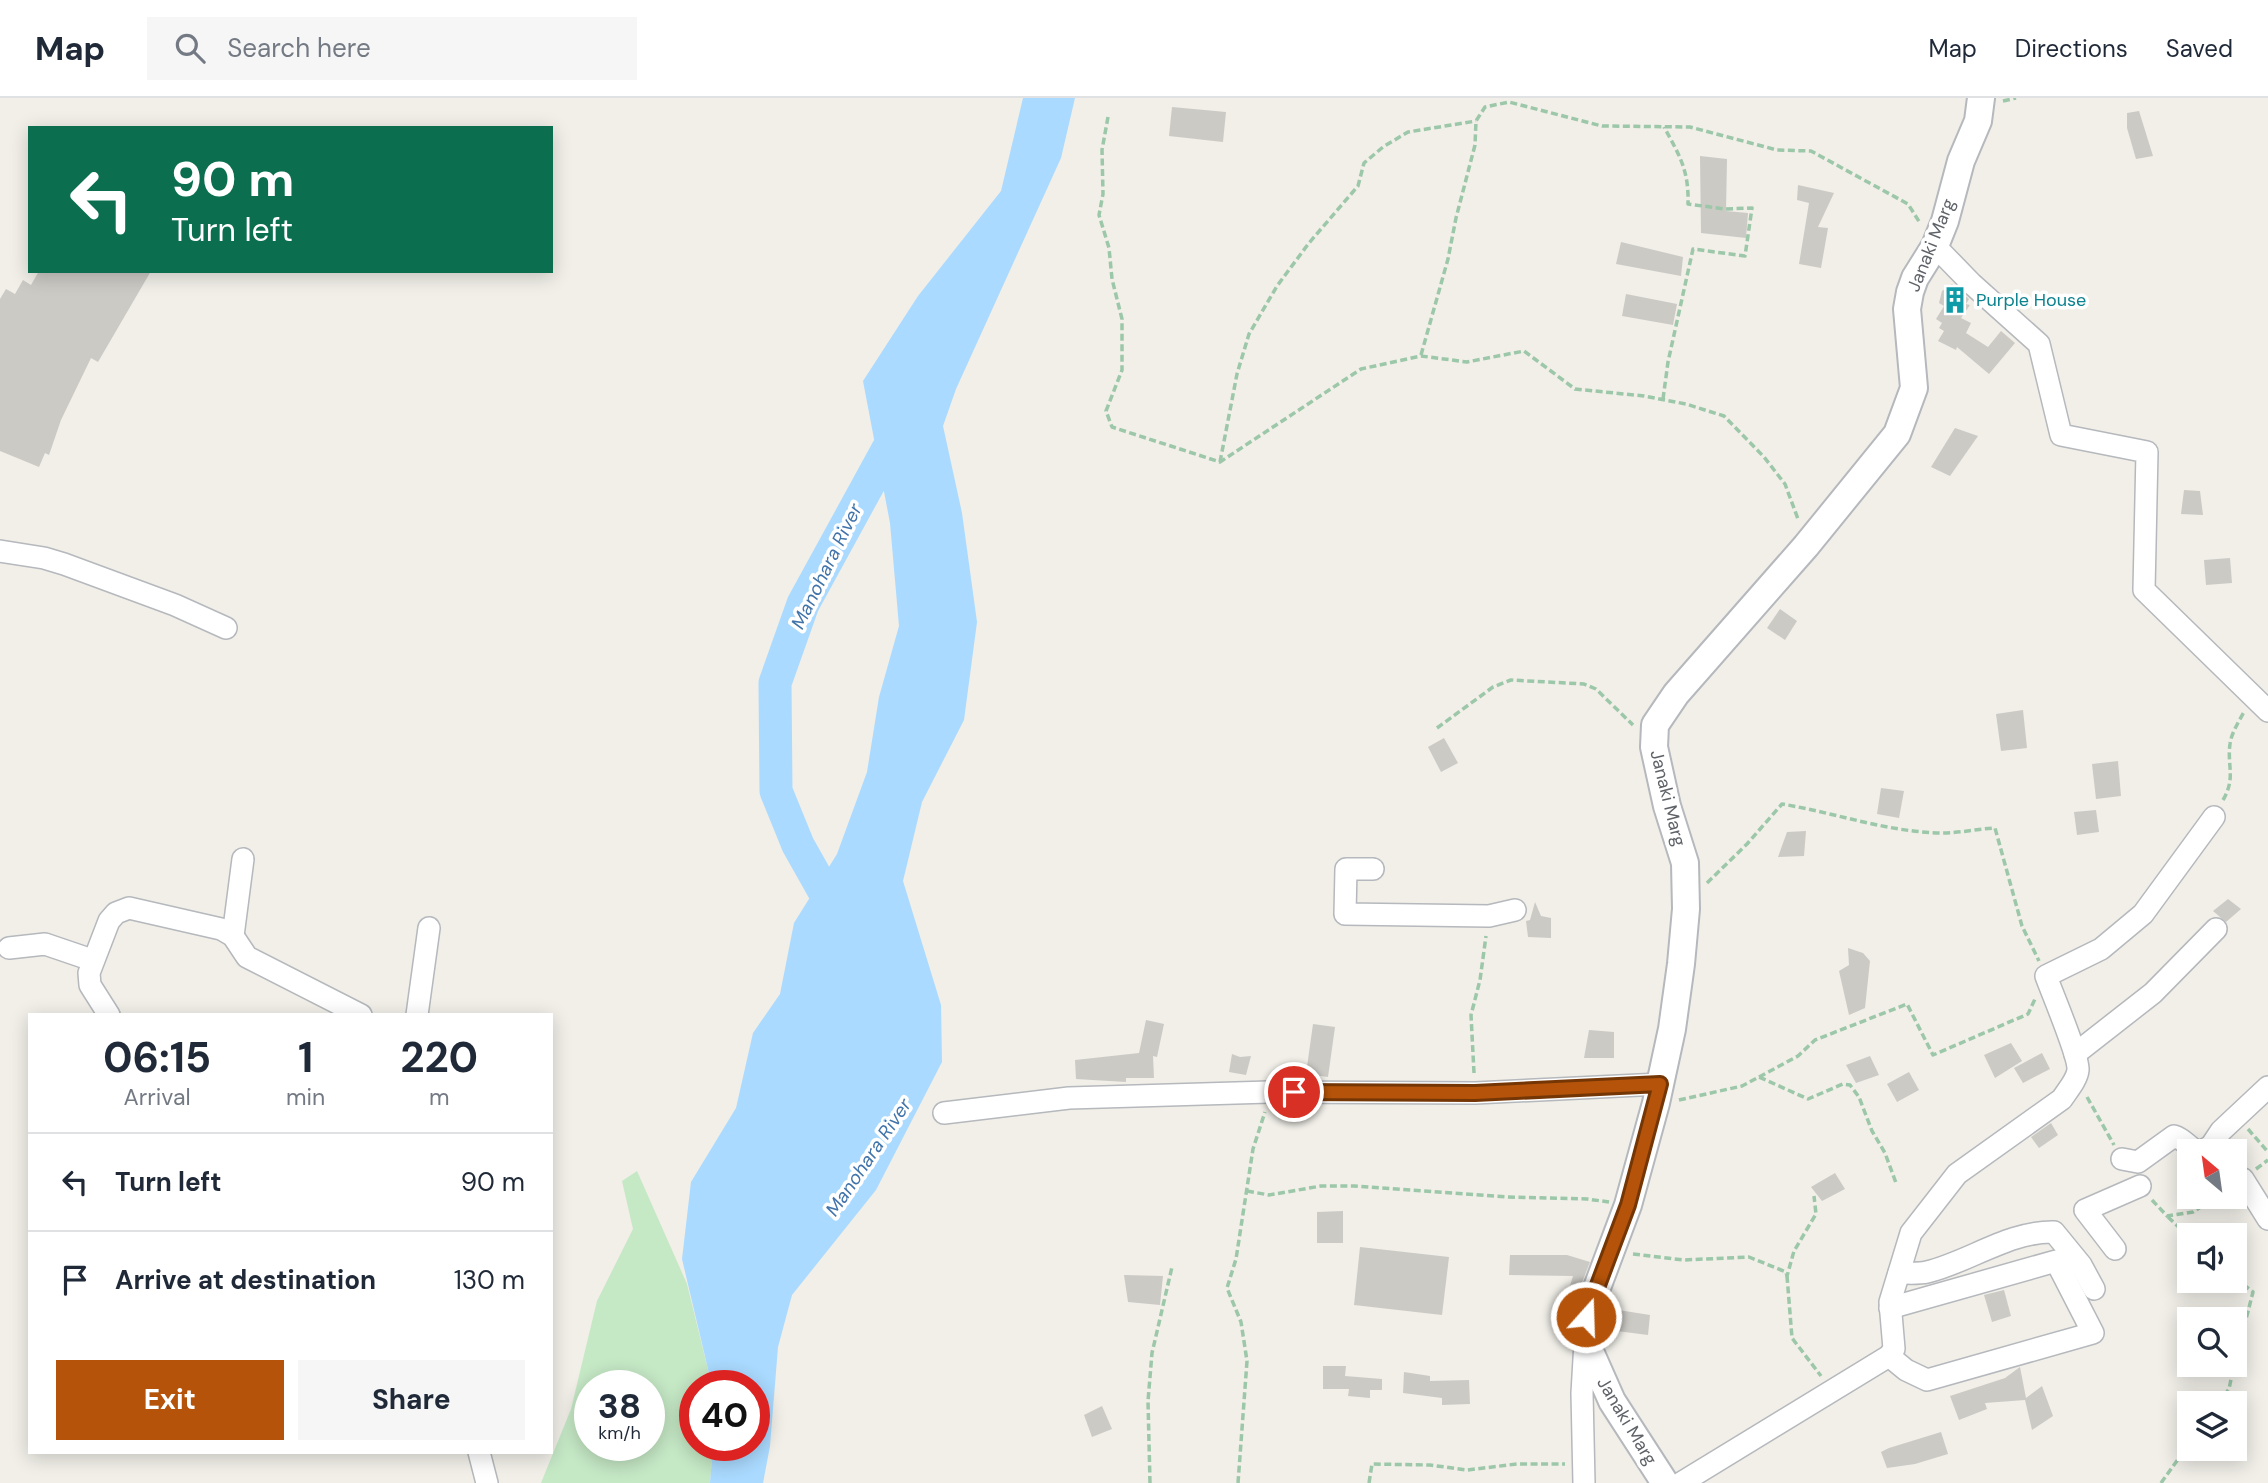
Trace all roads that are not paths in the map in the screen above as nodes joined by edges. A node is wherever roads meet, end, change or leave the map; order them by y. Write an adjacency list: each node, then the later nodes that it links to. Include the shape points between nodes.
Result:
1 (1981, 98): 2 (street, Janaki Marg, via 1978,121)
2 (1935, 246): 5 (street, via 2039,344 2061,435 2147,452 2144,590); 20 (street, Janaki Marg, via 1915,278 1907,309 1914,388 1897,434 1676,694 1655,726 1654,747 1685,863 1686,909 1672,1030)
3 (0, 551): 4 (street, via 64,564)
4 (226, 628)
5 (2263, 695)
6 (2214, 817): 18 (street, via 2143,914 2101,949 2046,976)
7 (243, 859): 12 (street)
8 (1373, 869): 9 (street, via 1346,869 1345,914 1489,915)
9 (1515, 909)
10 (429, 928): 17 (street)
11 (2217, 929): 18 (street, via 2153,993)
12 (233, 936): 14 (street, via 221,929 129,908 109,922); 16 (street, via 247,957)
13 (9, 948): 14 (street, via 45,944)
14 (92, 960): 15 (street, via 90,985)
15 (108, 1013)
16 (357, 1013)
17 (417, 1013)
18 (2075, 1054): 29 (street, via 2078,1070 2062,1099 1957,1174 1911,1233)
19 (2268, 1087): 23 (street)
20 (1658, 1093): 21 (street, via 1269,1092 1069,1098); 32 (street, Janaki Marg, via 1628,1205 1586,1317)
21 (944, 1113)
22 (2183, 1139): 24 (street, via 2174,1136 2138,1162)
23 (2216, 1139)
24 (2122, 1159)
25 (2247, 1185): 27 (street)
26 (2140, 1186): 28 (street, via 2085,1210)
27 (2268, 1219)
28 (2115, 1250)
29 (1899, 1273): 30 (street, via 1926,1272 2008,1241 2054,1232); 31 (street)
30 (2094, 1289)
31 (1891, 1308): 33 (street, via 1895,1349); 33 (street, via 2056,1261 2093,1333 1927,1380)
32 (1585, 1340): 35 (street); 37 (street, Janaki Marg, via 1612,1401)
33 (1889, 1356): 38 (street)
34 (480, 1454): 36 (street)
35 (1584, 1474)
36 (487, 1483)
37 (1665, 1483)
38 (1681, 1483)

